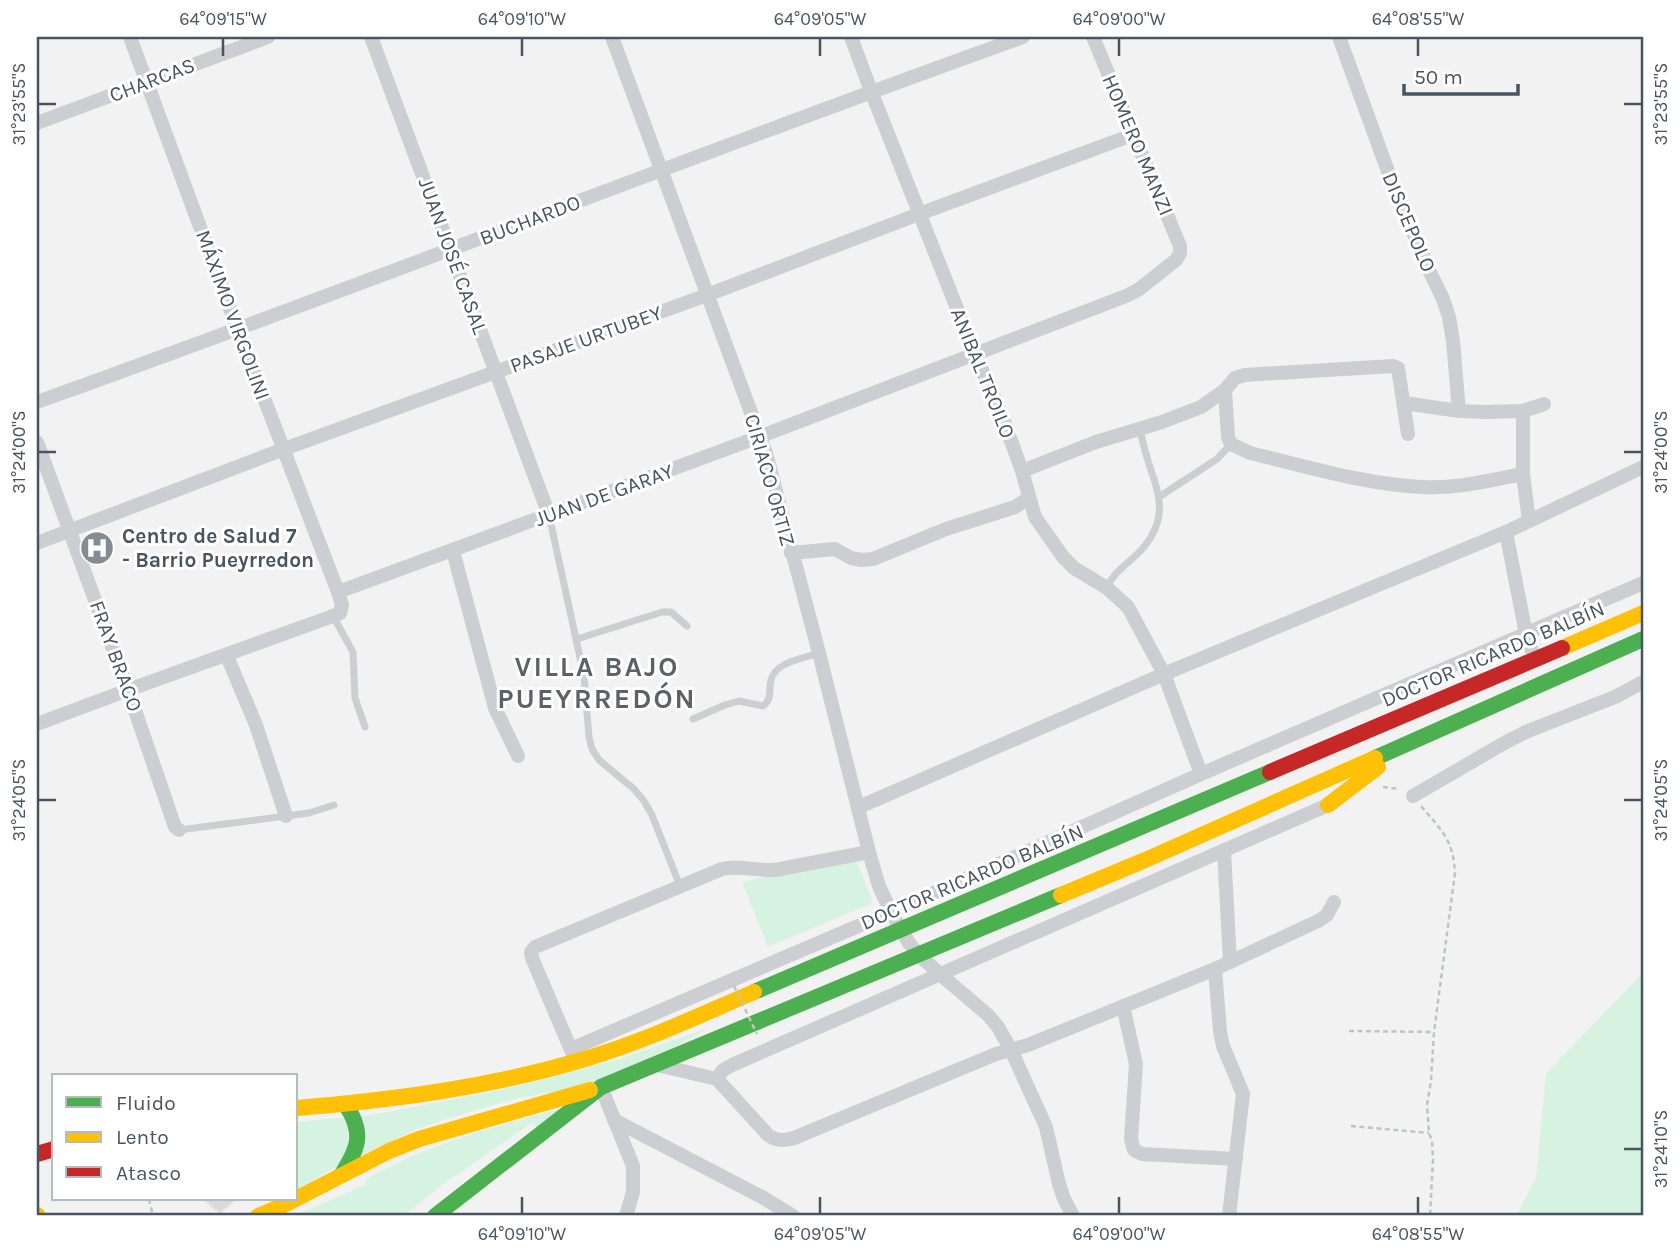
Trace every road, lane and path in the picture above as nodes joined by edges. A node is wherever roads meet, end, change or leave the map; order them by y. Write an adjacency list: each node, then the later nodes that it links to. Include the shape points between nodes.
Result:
1 (130, 37): 9 (street, MÁXIMO VIRGOLINI)
2 (268, 37): 9 (street, CHARCAS)
3 (370, 37): 15 (street, JUAN JOSÉ CASAL)
4 (612, 37): 13 (street, CIRIACO ORTIZ)
5 (851, 37): 10 (street, ANIBAL TROILO)
6 (1023, 37): 10 (street, BUCHARDO)
7 (1093, 37): 12 (street, HOMERO MANZI)
8 (1339, 37): 25 (street, DISCEPOLO, via 1389,174 1449,317)
9 (147, 82): 11 (street, CHARCAS); 18 (street, MÁXIMO VIRGOLINI)
10 (871, 91): 13 (street, BUCHARDO); 14 (street, ANIBAL TROILO)
11 (37, 124)
12 (1135, 134): 14 (street, PASAJE URTUBEY); 16 (street, HOMERO MANZI)
13 (661, 170): 15 (street, BUCHARDO); 17 (street, CIRIACO ORTIZ)
14 (919, 214): 17 (street, PASAJE URTUBEY); 19 (street, ANIBAL TROILO)
15 (450, 250): 18 (street, BUCHARDO); 20 (street, JUAN JOSÉ CASAL)
16 (1180, 253): 19 (street, JUAN DE GARAY, via 1126,296)
17 (707, 295): 20 (street, PASAJE URTUBEY); 29 (street, CIRIACO ORTIZ)
18 (238, 330): 22 (street, BUCHARDO); 32 (street, MÁXIMO VIRGOLINI)
19 (975, 354): 29 (street, JUAN DE GARAY); 34 (street, ANIBAL TROILO)
20 (496, 372): 32 (street, PASAJE URTUBEY); 38 (street, JUAN JOSÉ CASAL)
21 (1225, 390): 23 (street, via 1235,378 1245,375 1393,366 1398,369); 27 (street, via 1201,407); 31 (street)
22 (37, 402)
23 (1404, 403): 25 (street); 28 (street)
24 (1544, 404): 26 (street)
25 (1459, 411): 26 (street)
26 (1523, 411): 35 (street)
27 (1140, 429): 34 (street); 36 (lane)
28 (1408, 434)
29 (759, 437): 38 (street, JUAN DE GARAY); 44 (street, CIRIACO ORTIZ)
30 (37, 442): 40 (street, FRAY BRACO)
31 (1231, 444): 35 (street, via 1250,453 1386,484 1425,488); 36 (lane, via 1217,459)
32 (284, 449): 40 (street, PASAJE URTUBEY); 47 (street, MÁXIMO VIRGOLINI)
33 (1643, 467): 39 (street)
34 (1022, 471): 37 (street, ANIBAL TROILO)
35 (1523, 474): 39 (street)
36 (1159, 497): 46 (lane, via 1157,523 1145,545 1112,576)
37 (1029, 498): 44 (street, via 873,559 851,558 835,550); 46 (street, ANIBAL TROILO, via 1035,517 1063,557)
38 (549, 515): 43 (street, JUAN DE GARAY); 52 (lane)
39 (1529, 521): 41 (street)
40 (69, 530): 42 (street, PASAJE URTUBEY); 59 (street, FRAY BRACO)
41 (1506, 532): 51 (street); 57 (street)
42 (37, 543)
43 (453, 551): 47 (street, JUAN DE GARAY); 64 (street, via 495,708)
44 (791, 553): 54 (street, CIRIACO ORTIZ)
45 (1643, 583): 51 (street)
46 (1107, 588): 57 (street, ANIBAL TROILO, via 1128,607)
47 (338, 592): 49 (street, via 342,605)
48 (1643, 613): 56 (main road, DOCTOR RICARDO BALBÍN)
49 (333, 617): 55 (street); 62 (lane, via 353,652 355,698)
50 (687, 626): 52 (lane, via 671,612 662,612)
51 (1526, 634): 56 (street); 65 (street)
52 (577, 639): 75 (lane, via 592,749 598,760 644,801)
53 (1643, 639): 63 (main road)
54 (819, 653): 60 (lane, via 775,671 771,694 763,706 739,701); 70 (street, CIRIACO ORTIZ)
55 (227, 656): 59 (street); 71 (street)
56 (1535, 659): 78 (main road, DOCTOR RICARDO BALBÍN)
57 (1164, 674): 65 (street, ANIBAL TROILO); 70 (street)
58 (1643, 682): 67 (street, via 1528,730)
59 (128, 690): 61 (street); 72 (street, FRAY BRACO)
60 (693, 719)
61 (37, 724)
62 (365, 726)
63 (1410, 743): 69 (main road); 79 (main road)
64 (518, 756)
65 (1201, 774): 77 (street)
66 (1373, 787): 67 (path, via 1399,788)
67 (1413, 796): 86 (path, via 1447,837 1455,864)
68 (334, 805): 71 (lane)
69 (1328, 805): 73 (street)
70 (859, 807): 74 (street, CIRIACO ORTIZ)
71 (286, 816): 72 (lane)
72 (179, 830)
73 (1224, 851): 80 (street); 82 (street)
74 (869, 852): 75 (street, via 775,870 722,869); 77 (street, CIRIACO ORTIZ)
75 (680, 886): 89 (street, via 531,952)
76 (1334, 902): 80 (street, via 1318,921)
77 (891, 912): 78 (street, CIRIACO ORTIZ); 89 (street)
78 (903, 930): 79 (street, CIRIACO ORTIZ); 89 (main road, DOCTOR RICARDO BALBÍN, via 665,1030)
79 (918, 954): 82 (street, CIRIACO ORTIZ); 90 (main road)
80 (1230, 962): 81 (street)
81 (1215, 969): 84 (street); 98 (street, via 1223,1046 1244,1094)
82 (941, 975): 88 (street, CIRIACO ORTIZ, via 995,1022); 91 (street, via 732,1065)
83 (734, 986): 87 (path, bridge)
84 (1123, 1006): 88 (street); 98 (street, via 1137,1074 1131,1139 1135,1150)
85 (1349, 1031): 86 (path)
86 (1434, 1032): 97 (path)
87 (757, 1034)
88 (1011, 1050): 91 (street, via 783,1141 768,1135); 106 (street, CIRIACO ORTIZ, via 1046,1127 1059,1184)
89 (573, 1056): 93 (main road, DOCTOR RICARDO BALBÍN, via 471,1086)
90 (655, 1064): 91 (street); 92 (main road)
91 (717, 1079)
92 (601, 1087): 95 (street); 99 (main road, via 419,1139); 103 (main road)
93 (346, 1105): 94 (main road, DOCTOR RICARDO BALBÍN); 99 (main road, via 359,1130 355,1153)
94 (298, 1108)
95 (614, 1120): 104 (street, via 633,1166 633,1192); 105 (street)
96 (1351, 1126): 97 (path)
97 (1429, 1133): 108 (path, via 1433,1159)
98 (1236, 1159): 107 (street)
99 (342, 1174): 100 (main road)
100 (298, 1198)
101 (293, 1200): 102 (main road)
102 (258, 1216)
103 (435, 1216)
104 (626, 1216)
105 (793, 1216)
106 (1073, 1216)
107 (1229, 1216)
108 (1430, 1216)

